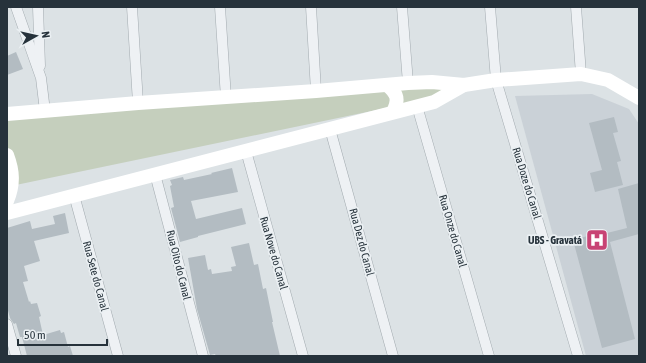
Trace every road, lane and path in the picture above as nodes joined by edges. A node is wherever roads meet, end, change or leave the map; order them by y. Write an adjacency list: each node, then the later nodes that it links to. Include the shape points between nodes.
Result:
1 (16, 7): 10 (street)
2 (38, 7): 10 (street)
3 (132, 7): 18 (street)
4 (220, 7): 16 (street)
5 (311, 7): 15 (street)
6 (402, 7): 12 (street)
7 (490, 7): 11 (street, Rua Doze do Canal)
8 (576, 7): 9 (street)
9 (581, 74): 11 (street); 17 (street, via 608,80)
10 (41, 78): 20 (street)
11 (496, 80): 14 (street); 37 (street, Rua Doze do Canal)
12 (408, 83): 13 (street); 14 (street)
13 (387, 85): 15 (street); 21 (street, via 397,97)
14 (464, 85): 19 (street, via 434,102)
15 (316, 91): 16 (street)
16 (226, 98): 18 (street)
17 (639, 98)
18 (138, 103): 20 (street)
19 (417, 106): 21 (street); 36 (street, Rua Onze do Canal)
20 (45, 111): 22 (street)
21 (393, 112): 23 (street)
22 (7, 114)
23 (330, 129): 24 (street); 35 (street, Rua Dez do Canal)
24 (246, 151): 26 (street); 34 (street, Rua Nove do Canal)
25 (7, 155): 28 (street, via 12,169)
26 (156, 174): 27 (street); 33 (street, Rua Oito do Canal)
27 (74, 195): 29 (street); 32 (street, Rua Sete do Canal)
28 (7, 201)
29 (7, 213)
30 (7, 324): 31 (street)
31 (16, 356)
32 (118, 356)
33 (203, 356)
34 (303, 356)
35 (393, 356)
36 (489, 356)
37 (578, 356)

